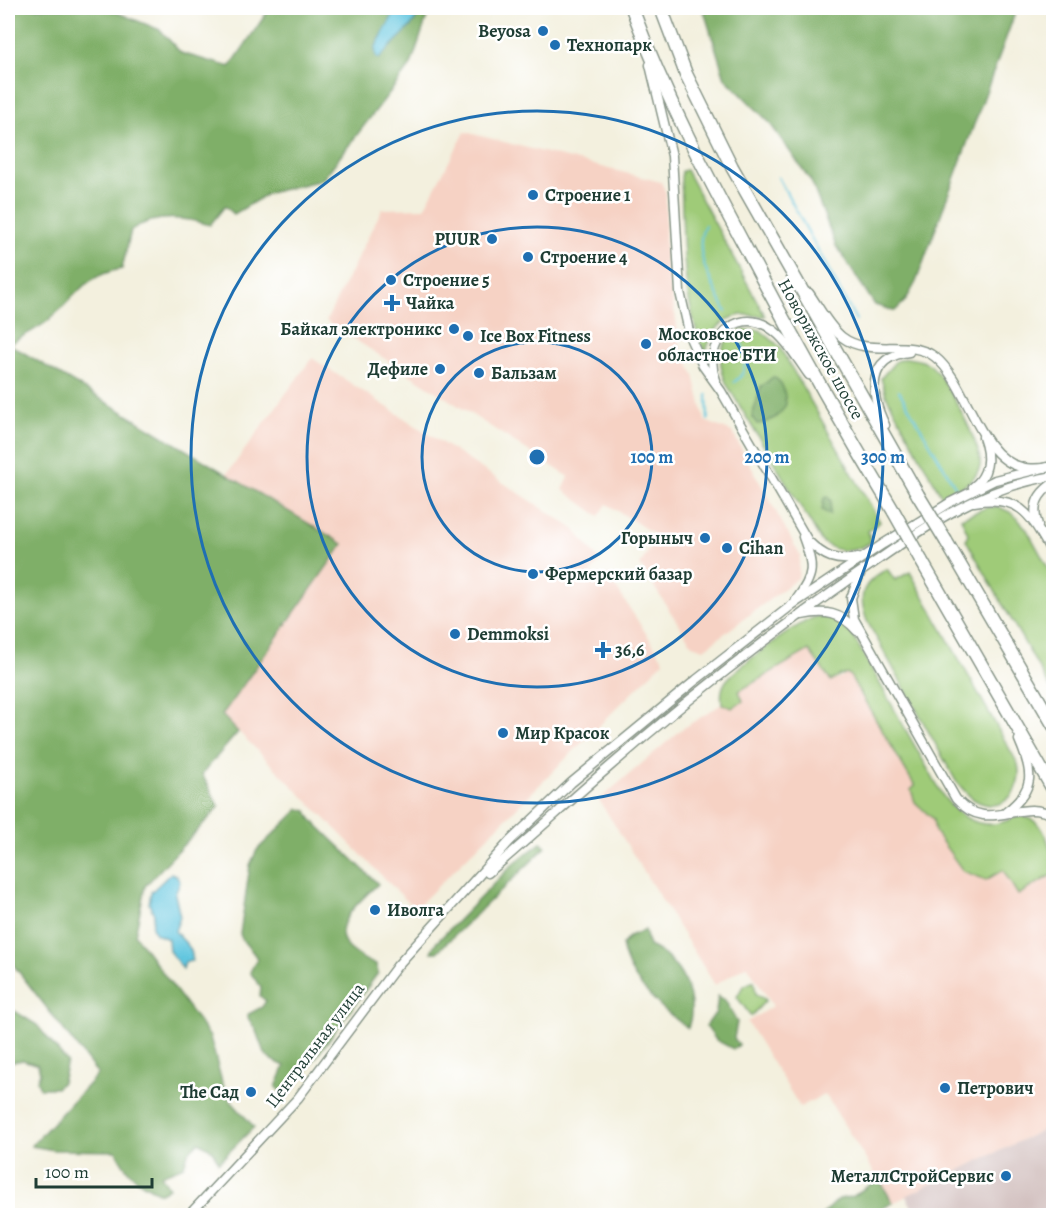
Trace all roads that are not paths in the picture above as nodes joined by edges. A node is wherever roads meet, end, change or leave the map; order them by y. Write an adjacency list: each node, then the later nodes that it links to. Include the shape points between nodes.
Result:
1 (632, 8): 3 (highway, Новорижское шоссе)
2 (661, 8): 4 (highway, Новорижское шоссе, via 686,74)
3 (644, 38): 6 (street, via 672,156 684,316 703,366); 7 (highway, Новорижское шоссе, via 700,164)
4 (775, 246): 5 (street, via 842,336 862,346); 9 (highway, Новорижское шоссе)
5 (919, 351): 8 (street, via 934,357 951,374); 9 (street, via 887,360 875,378 877,409)
6 (721, 391): 7 (street, via 712,372 714,345 726,329 748,321 770,328); 14 (street)
7 (824, 395): 22 (highway, Новорижское шоссе, bridge)
8 (978, 425): 10 (street, via 1012,464 1023,468); 13 (street, via 988,463)
9 (898, 462): 23 (highway, Новорижское шоссе, bridge)
10 (1050, 467): 13 (street, via 995,480)
11 (1053, 476): 13 (street, via 1007,485)
12 (1053, 483): 15 (street, via 1037,498 1035,516)
13 (966, 499): 15 (street, via 1009,501); 17 (street); 18 (street)
14 (797, 523): 17 (street, via 808,541 826,557 843,561); 19 (street, via 812,570)
15 (1042, 536): 16 (street)
16 (1053, 556)
17 (864, 557): 19 (street)
18 (862, 571): 20 (street); 21 (street, via 851,598 854,619)
19 (792, 605): 29 (street, via 571,783 510,841)
20 (795, 617): 21 (street, via 820,611 832,613); 29 (street, via 616,761)
21 (864, 638): 27 (street, via 956,799 970,812)
22 (990, 677): 26 (highway, Новорижское шоссе); 27 (street, via 1030,770 1022,799)
23 (1028, 680): 24 (street); 25 (highway, Новорижское шоссе)
24 (1053, 716)
25 (1053, 726)
26 (1053, 791)
27 (1003, 814): 28 (street, via 1038,809)
28 (1053, 816)
29 (465, 893): 30 (street, Центральная улица, via 397,966 297,1098)
30 (188, 1215)

